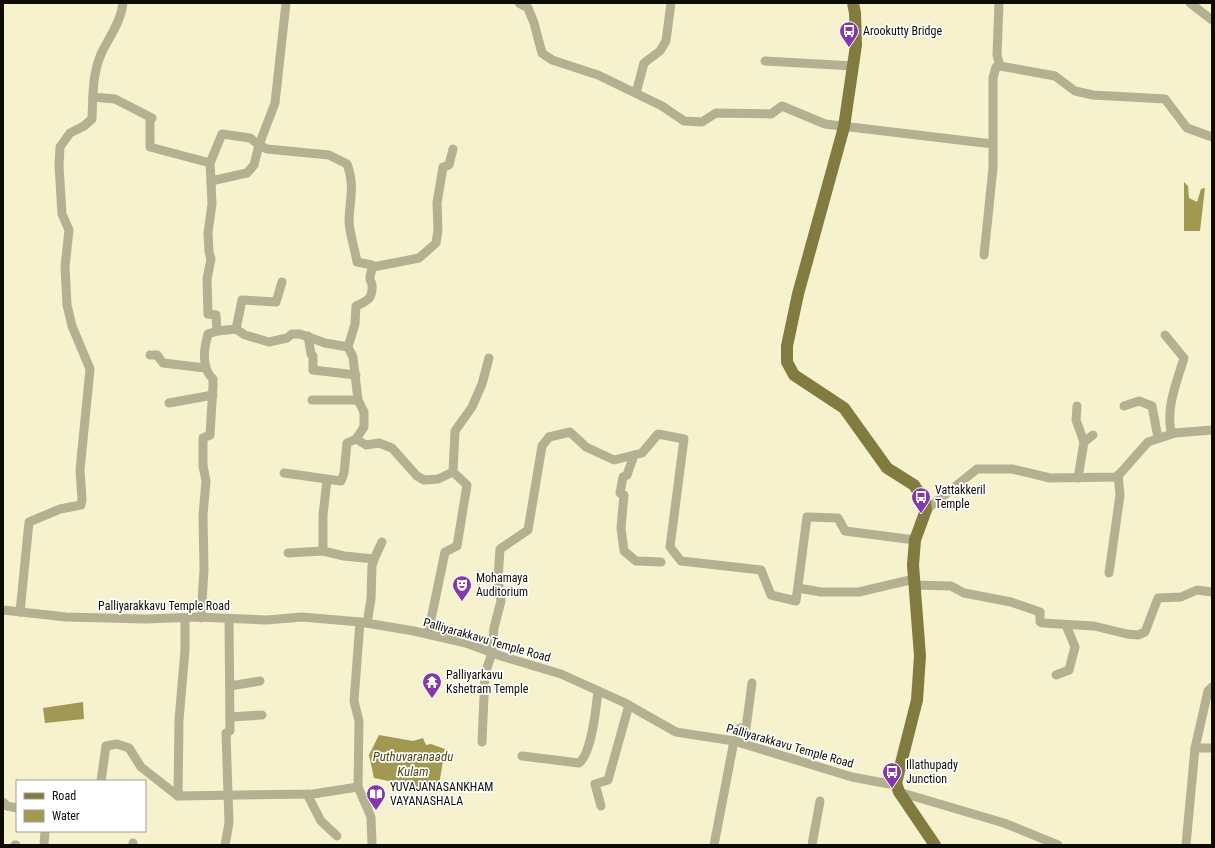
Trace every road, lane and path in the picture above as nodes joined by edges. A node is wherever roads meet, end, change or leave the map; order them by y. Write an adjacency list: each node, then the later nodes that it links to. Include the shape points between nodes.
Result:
1 (123, 3): 13 (street, via 122,15 101,54 93,77)
2 (286, 3): 17 (street, via 275,103)
3 (519, 3): 12 (street, via 528,8 542,53 552,60 598,75)
4 (671, 3): 12 (street, via 666,41 660,51 644,63)
5 (853, 3): 10 (main road, via 856,45)
6 (999, 3): 11 (street, via 997,55)
7 (1190, 3): 8 (street)
8 (1212, 20)
9 (765, 61): 10 (street)
10 (853, 66): 14 (main road)
11 (1000, 66): 15 (street, via 1055,76 1075,91 1093,95 1165,99 1187,128); 16 (street, via 996,67 993,78)
12 (636, 93): 14 (street, via 684,121 702,122 716,113 771,114 782,106 825,124)
13 (93, 97): 19 (street, via 114,99 152,118 150,147); 63 (street, via 92,119 70,133 60,147 59,165 62,214 69,230 65,267 67,305 72,326 90,369 80,470 82,499 81,505 60,509 29,522)
14 (844, 127): 16 (street); 51 (main road, via 798,294 787,346 787,362 794,375 844,408 887,468 914,485 921,494)
15 (1212, 137)
16 (993, 144): 21 (street)
17 (259, 145): 19 (street, via 250,138 222,134); 20 (street, via 254,165 247,173); 22 (street, via 267,149 329,155 347,164 352,184 349,220 357,262)
18 (453, 150): 22 (street, via 450,165 443,167 437,203 436,243 419,258)
19 (210, 163): 20 (street)
20 (211, 181): 25 (street, via 208,314 216,315)
21 (984, 255)
22 (373, 267): 28 (street, via 370,299 356,306 355,324)
23 (282, 282): 24 (street, via 276,302 242,300)
24 (236, 329): 25 (street); 27 (street, via 245,335 270,342 287,338 292,334)
25 (217, 332): 31 (street, via 208,334)
26 (1165, 335): 40 (street, via 1184,358 1172,396 1170,422 1171,431)
27 (308, 336): 28 (street, via 325,343); 32 (street, via 313,356 313,370)
28 (348, 347): 32 (street, via 353,357)
29 (150, 355): 31 (street, via 157,355 163,363)
30 (489, 358): 46 (street, via 472,407 455,430)
31 (205, 368): 33 (street, via 213,379)
32 (356, 375): 35 (street)
33 (213, 395): 36 (street); 65 (street, via 210,435 203,438 206,481)
34 (312, 400): 35 (street)
35 (358, 400): 43 (street, via 364,412 364,427)
36 (169, 403)
37 (1077, 406): 44 (street, via 1076,420)
38 (1124, 406): 42 (street, via 1139,401 1152,406)
39 (1212, 430): 40 (street)
40 (1175, 433): 42 (street)
41 (1094, 434): 44 (street)
42 (1158, 438): 48 (street, via 1148,442)
43 (356, 439): 46 (street, via 366,445 379,443 392,448 417,476 424,480 438,479); 50 (street, via 347,442 341,481)
44 (1084, 442): 49 (street)
45 (634, 455): 57 (street, via 627,475 623,477 620,493 624,495 621,528 624,551 636,561); 60 (street, via 642,453 658,434 684,439 670,547 681,561 761,570 771,595 796,601); 70 (street, via 614,460 586,447 570,432 549,437 542,446 528,530 500,549 498,580 501,601 494,628)
46 (453, 472): 69 (street, via 467,485 457,546 445,552)
47 (284, 473): 50 (street)
48 (1118, 475): 49 (street); 58 (street, via 1120,495)
49 (1078, 478): 51 (street, via 1050,478 1012,469 976,469)
50 (327, 480): 54 (street)
51 (926, 510): 52 (main road)
52 (915, 540): 59 (main road); 60 (street, via 845,531 838,518 807,517)
53 (382, 542): 56 (street)
54 (323, 551): 55 (street); 56 (street)
55 (288, 553)
56 (374, 559): 67 (street, via 370,600)
57 (661, 562)
58 (1109, 573)
59 (914, 582): 60 (street, via 859,592 821,592); 68 (street, via 951,586 964,593 1011,602 1040,612 1042,623); 87 (main road, via 920,656 917,700)
60 (798, 588)
61 (1212, 592): 68 (street, via 1197,590 1181,597 1158,598 1144,632 1138,635 1094,626)
62 (3, 610): 63 (street, Palliyarakkavu Temple Road)
63 (20, 612): 64 (street, Palliyarakkavu Temple Road, via 74,617)
64 (184, 618): 65 (street, Palliyarakkavu Temple Road); 90 (street, via 185,650 179,720)
65 (201, 618): 66 (street, Palliyarakkavu Temple Road)
66 (229, 618): 67 (street, Palliyarakkavu Temple Road, via 267,620 302,617); 74 (street)
67 (363, 623): 69 (street, Palliyarakkavu Temple Road); 86 (street, via 354,701 359,721)
68 (1066, 625): 71 (street, via 1075,647 1069,670)
69 (428, 634): 70 (street, Palliyarakkavu Temple Road)
70 (492, 653): 76 (street, Palliyarakkavu Temple Road, via 561,674); 81 (street, via 486,674)
71 (1056, 675)
72 (260, 681): 74 (street)
73 (752, 683): 80 (street, via 746,728 740,728)
74 (230, 686): 79 (street)
75 (1212, 687): 82 (street, via 1208,691)
76 (598, 691): 77 (street, Palliyarakkavu Temple Road); 84 (street, via 584,759 579,763)
77 (629, 705): 80 (street, Palliyarakkavu Temple Road, via 676,732); 93 (street, via 608,780 595,784)
78 (262, 715): 79 (street)
79 (230, 717): 89 (street, via 230,731 226,733)
80 (736, 741): 87 (street, Palliyarakkavu Temple Road); 100 (street)
81 (482, 742)
82 (1195, 748): 83 (street); 104 (street)
83 (1212, 748)
84 (522, 756)
85 (101, 780): 90 (street, via 106,746 117,744 129,748 141,766)
86 (358, 787): 88 (street); 99 (street, via 371,818)
87 (898, 787): 102 (main road); 103 (street, Palliyarakkavu Temple Road, via 1004,823)
88 (307, 794): 89 (street); 96 (street, via 321,821)
89 (227, 795): 90 (street); 98 (street, via 229,823)
90 (178, 796)
91 (820, 801): 101 (street)
92 (3, 802): 94 (street, via 7,806)
93 (600, 806)
94 (16, 808)
95 (45, 832): 97 (street)
96 (337, 836)
97 (44, 845)
98 (225, 845)
99 (372, 845)
100 (714, 845)
101 (812, 845)
102 (935, 845)
103 (1058, 845)
104 (1186, 845)

